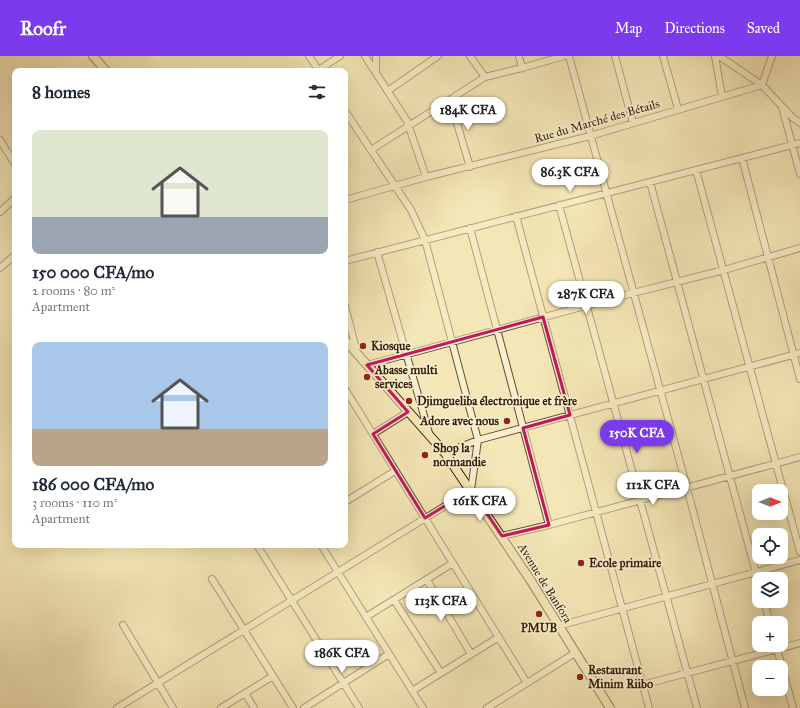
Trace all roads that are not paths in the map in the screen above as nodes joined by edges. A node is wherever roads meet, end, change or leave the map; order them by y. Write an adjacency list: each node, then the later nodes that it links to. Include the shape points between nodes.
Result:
1 (93, 56): 16 (main road)
2 (309, 56): 17 (street)
3 (340, 56): 18 (street)
4 (365, 56): 20 (street)
5 (376, 56): 20 (street)
6 (438, 56): 23 (street)
7 (470, 56): 21 (street)
8 (519, 56): 19 (street)
9 (564, 56): 19 (street)
10 (569, 56): 32 (street)
11 (615, 56): 29 (street)
12 (663, 56): 27 (street)
13 (715, 56): 24 (street)
14 (719, 56): 22 (street)
15 (772, 56): 22 (street)
16 (103, 68)
17 (316, 68)
18 (322, 68)
19 (522, 68): 21 (street)
20 (376, 72): 23 (street)
21 (485, 77): 25 (street)
22 (762, 85): 24 (street, Rue du Marché des Bétails); 26 (street)
23 (389, 90): 31 (street)
24 (722, 96): 27 (street, Rue du Marché des Bétails)
25 (450, 100): 31 (street); 39 (street)
26 (781, 106): 30 (street); 35 (street)
27 (678, 109): 29 (street, Rue du Marché des Bétails)
28 (348, 116): 36 (street)
29 (633, 123): 32 (street, Rue du Marché des Bétails)
30 (800, 123)
31 (409, 126): 36 (street); 42 (street)
32 (590, 136): 39 (street, Rue du Marché des Bétails); 45 (street)
33 (0, 140): 38 (street)
34 (800, 143): 35 (street)
35 (792, 145): 37 (street); 41 (street)
36 (371, 150): 44 (street)
37 (742, 158): 40 (street); 55 (street)
38 (12, 159)
39 (470, 167): 42 (street, Rue du Marché des Bétails)
40 (696, 170): 43 (street); 59 (street)
41 (800, 174)
42 (426, 178): 44 (street, Rue du Marché des Bétails)
43 (650, 182): 45 (street); 60 (street)
44 (395, 186): 46 (street, Rue du Marché des Bétails); 52 (street, via 411,210)
45 (606, 193): 48 (street); 61 (street)
46 (348, 199)
47 (12, 201): 49 (street)
48 (559, 205): 50 (street); 62 (street)
49 (0, 212)
50 (516, 216): 51 (street); 63 (street)
51 (470, 228): 52 (street); 65 (street)
52 (425, 240): 54 (street); 66 (street)
53 (800, 248): 55 (street)
54 (377, 252): 57 (street); 69 (street, Avenue de Banfora)
55 (768, 256): 59 (street); 70 (street)
56 (12, 258): 58 (street)
57 (348, 260)
58 (0, 268)
59 (724, 270): 60 (street); 72 (street)
60 (677, 282): 61 (street); 74 (street)
61 (633, 293): 62 (street); 75 (street)
62 (586, 306): 63 (street); 77 (street)
63 (543, 317): 65 (street); 79 (street)
64 (348, 319): 68 (street, Avenue de Banfora)
65 (497, 330): 66 (street); 80 (street)
66 (452, 342): 69 (street); 83 (street)
67 (348, 344): 68 (main road, Avenue de Banfora)
68 (356, 353): 71 (main road, Avenue de Banfora)
69 (406, 354): 71 (street); 82 (street, Avenue de Banfora)
70 (797, 354): 72 (street); 73 (street)
71 (367, 365): 78 (main road, Avenue de Banfora)
72 (750, 367): 74 (street); 86 (street)
73 (800, 379)
74 (703, 380): 75 (street); 88 (street)
75 (659, 391): 77 (street); 89 (street)
76 (348, 400): 81 (street)
77 (613, 404): 79 (street); 92 (street)
78 (408, 412): 81 (street); 82 (main road, Avenue de Banfora)
79 (570, 416): 80 (street); 93 (street)
80 (523, 428): 83 (street); 95 (street)
81 (373, 434): 87 (street)
82 (429, 434): 84 (main road, Avenue de Banfora)
83 (478, 440): 84 (street); 90 (street)
84 (445, 453): 90 (main road, Avenue de Banfora)
85 (800, 457): 86 (street)
86 (776, 463): 88 (street); 99 (street)
87 (395, 471): 91 (street); 94 (street)
88 (730, 476): 89 (street); 103 (street)
89 (687, 488): 92 (street); 107 (street)
90 (471, 490): 94 (street); 96 (main road, Avenue de Banfora)
91 (348, 500)
92 (640, 501): 93 (street); 108 (street)
93 (596, 513): 95 (street); 111 (street)
94 (425, 518): 101 (street); 102 (street)
95 (550, 525): 96 (street)
96 (502, 536): 114 (main road, Avenue de Banfora)
97 (259, 548): 109 (street)
98 (323, 548): 102 (street)
99 (800, 552)
100 (800, 560): 103 (street)
101 (453, 563): 106 (street); 116 (street)
102 (338, 572): 109 (street); 112 (street)
103 (756, 572)
104 (752, 573): 107 (street)
105 (212, 579): 115 (street)
106 (427, 580): 110 (street); 123 (street)
107 (711, 584): 108 (street); 124 (street)
108 (666, 596): 111 (street); 126 (street)
109 (291, 600): 115 (street); 129 (street)
110 (394, 600): 112 (street); 125 (street)
111 (622, 608): 114 (street); 131 (street)
112 (366, 617): 122 (street)
113 (123, 625): 128 (street)
114 (558, 626): 121 (main road, Avenue de Banfora)
115 (244, 630): 127 (street); 128 (street)
116 (499, 637): 123 (street); 130 (street)
117 (800, 644): 118 (street)
118 (788, 646)
119 (760, 652): 124 (street)
120 (777, 652): 147 (street)
121 (575, 653): 130 (street); 143 (main road, Avenue de Banfora)
122 (389, 654): 129 (street); 132 (street)
123 (472, 654): 125 (street)
124 (732, 661): 126 (street); 146 (street)
125 (441, 673): 132 (street)
126 (687, 673): 131 (street); 145 (street)
127 (273, 676): 133 (street); 138 (street)
128 (158, 683): 134 (street); 135 (street)
129 (343, 683): 139 (street); 140 (street)
130 (528, 683): 142 (street)
131 (642, 685): 144 (street)
132 (412, 691): 141 (street)
133 (244, 693): 136 (street); 137 (street)
134 (117, 708)
135 (173, 708)
136 (221, 708)
137 (254, 708)
138 (293, 708)
139 (304, 708)
140 (359, 708)
141 (423, 708)
142 (487, 708)
143 (610, 708)
144 (648, 708)
145 (697, 708)
146 (744, 708)
147 (793, 708)

